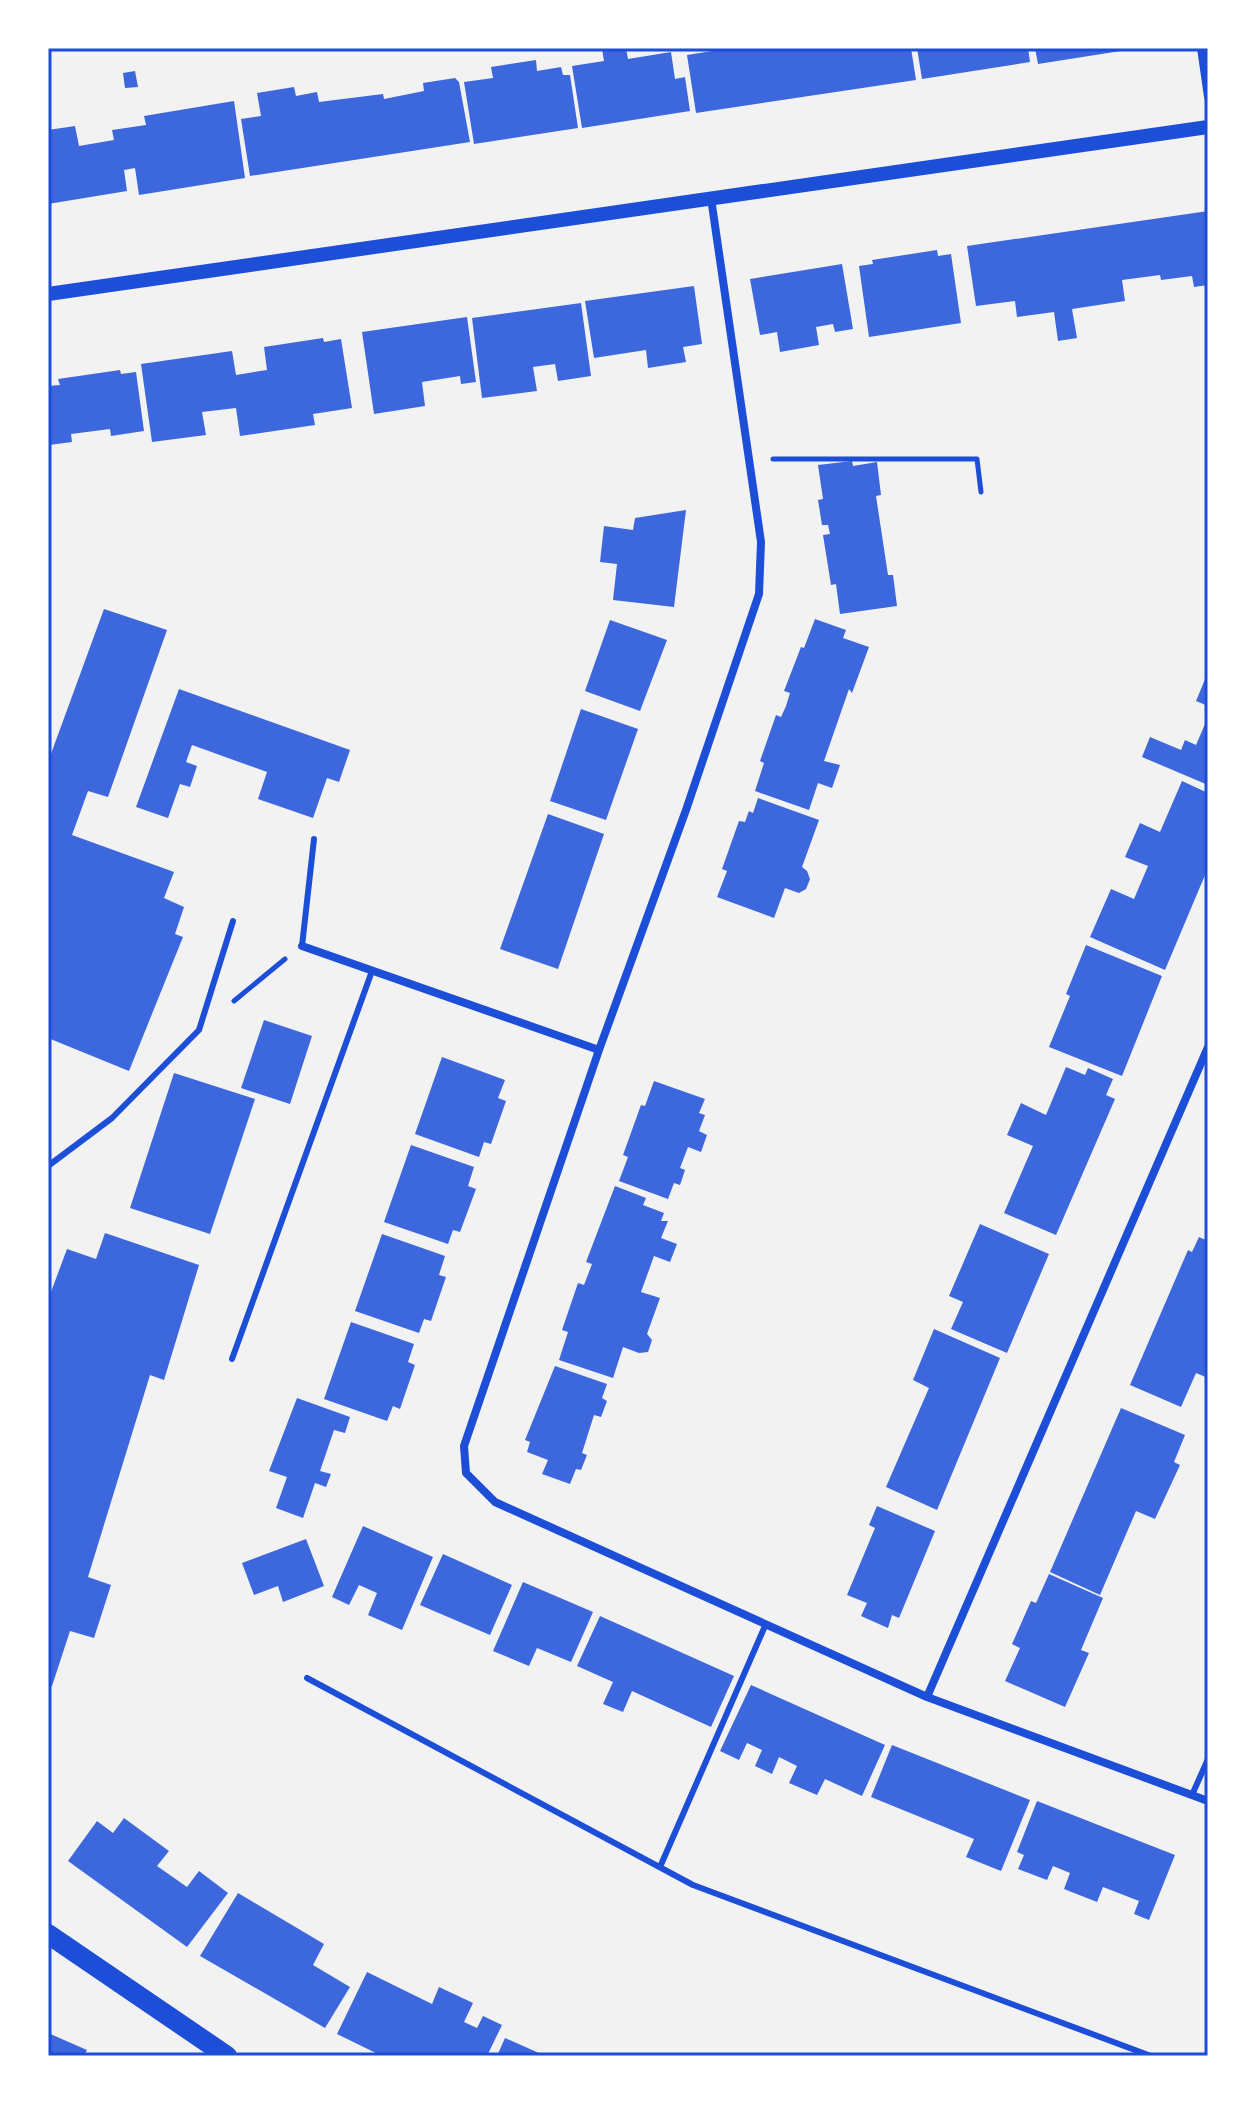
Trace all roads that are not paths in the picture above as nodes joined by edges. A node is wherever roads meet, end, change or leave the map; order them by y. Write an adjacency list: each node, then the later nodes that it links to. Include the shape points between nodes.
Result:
1 (1201, 48): 2 (street)
2 (1208, 97)
3 (1208, 127): 4 (street)
4 (711, 197): 5 (street); 11 (street, via 761,542 759,594)
5 (48, 294)
6 (314, 839): 8 (lane)
7 (233, 921): 12 (lane, via 199,1030 112,1118)
8 (302, 946): 9 (street)
9 (372, 971): 11 (street); 13 (lane)
10 (1208, 1047): 16 (street)
11 (599, 1050): 14 (street, via 464,1446 466,1473 495,1502)
12 (48, 1166)
13 (232, 1359)
14 (765, 1626): 16 (street); 20 (lane)
15 (307, 1678): 20 (lane)
16 (927, 1697): 18 (street)
17 (1208, 1759): 18 (lane)
18 (1192, 1795): 19 (street)
19 (1208, 1801)
20 (660, 1867): 23 (lane, via 693,1885)
21 (48, 1934): 22 (main road)
22 (216, 2053)
23 (1151, 2056)

